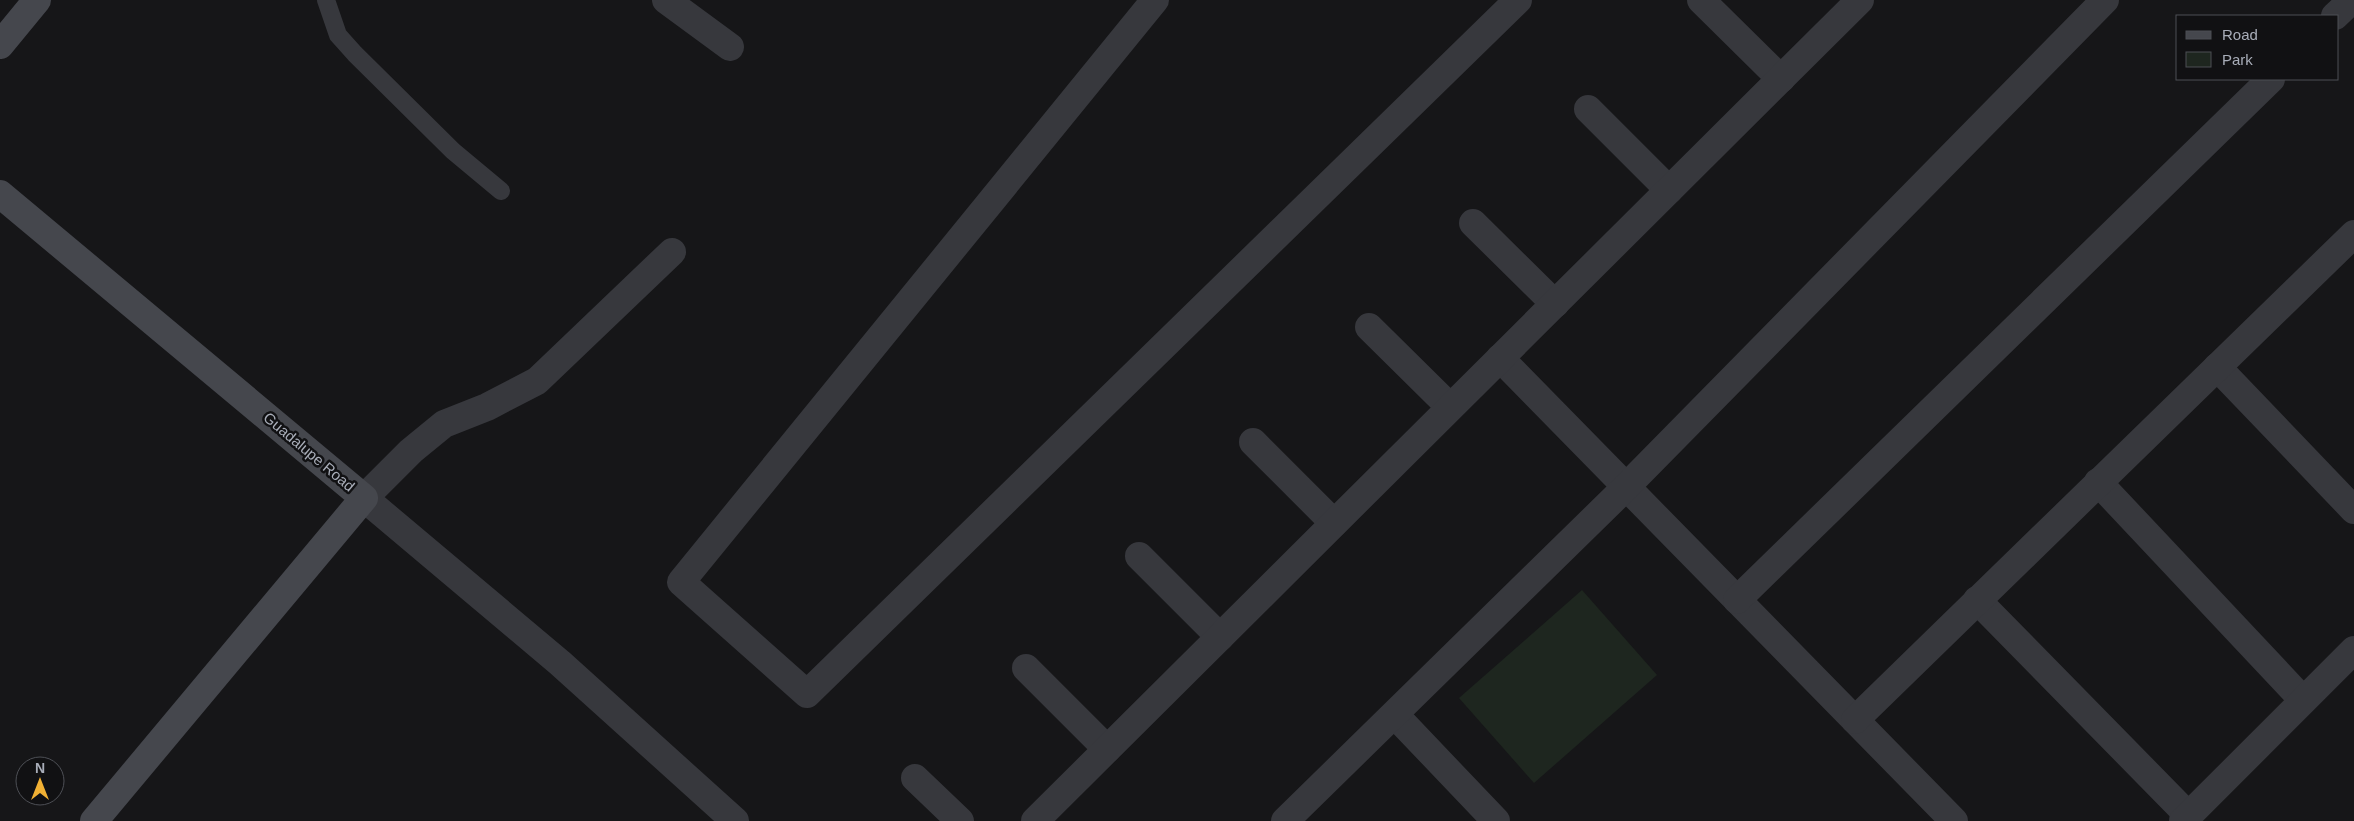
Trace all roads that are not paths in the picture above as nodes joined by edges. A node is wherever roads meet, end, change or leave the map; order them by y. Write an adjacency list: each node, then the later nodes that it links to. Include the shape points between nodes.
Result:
1 (37, 0): 11 (street)
2 (326, 0): 17 (lane, via 338,35 354,54 453,151)
3 (666, 0): 12 (street)
4 (1155, 0): 5 (street, via 681,582 807,694)
5 (1518, 0)
6 (1702, 0): 13 (street)
7 (1860, 0): 13 (street)
8 (2105, 0): 29 (street)
9 (2352, 0): 10 (street)
10 (2336, 15)
11 (0, 45)
12 (730, 47)
13 (1780, 79): 16 (street)
14 (2270, 80): 34 (street)
15 (1588, 109): 16 (street)
16 (1669, 190): 22 (street)
17 (501, 191)
18 (0, 194): 30 (street, Guadalupe Road)
19 (1473, 223): 22 (street)
20 (2350, 247): 25 (street)
21 (672, 252): 30 (street, via 537,381 488,407 444,424 411,451)
22 (1555, 304): 24 (street)
23 (1369, 327): 26 (street)
24 (1500, 358): 26 (street); 29 (street)
25 (2217, 367): 28 (street); 31 (street)
26 (1450, 407): 32 (street)
27 (1253, 442): 32 (street)
28 (2098, 482): 35 (street); 39 (street)
29 (1626, 486): 34 (street); 40 (street)
30 (364, 498): 45 (street, Guadalupe Road); 46 (street, via 560,663)
31 (2354, 510)
32 (1334, 523): 36 (street)
33 (1139, 556): 36 (street)
34 (1737, 600): 41 (street)
35 (1977, 600): 41 (street); 44 (street)
36 (1220, 637): 42 (street)
37 (2354, 650): 39 (street)
38 (1026, 668): 42 (street)
39 (2303, 700): 44 (street)
40 (1395, 715): 49 (street); 50 (street)
41 (1855, 720): 51 (street)
42 (1107, 749): 48 (street)
43 (915, 778): 47 (street)
44 (2185, 818)
45 (94, 821)
46 (735, 821)
47 (960, 821)
48 (1035, 821)
49 (1286, 821)
50 (1496, 821)
51 (1954, 821)

